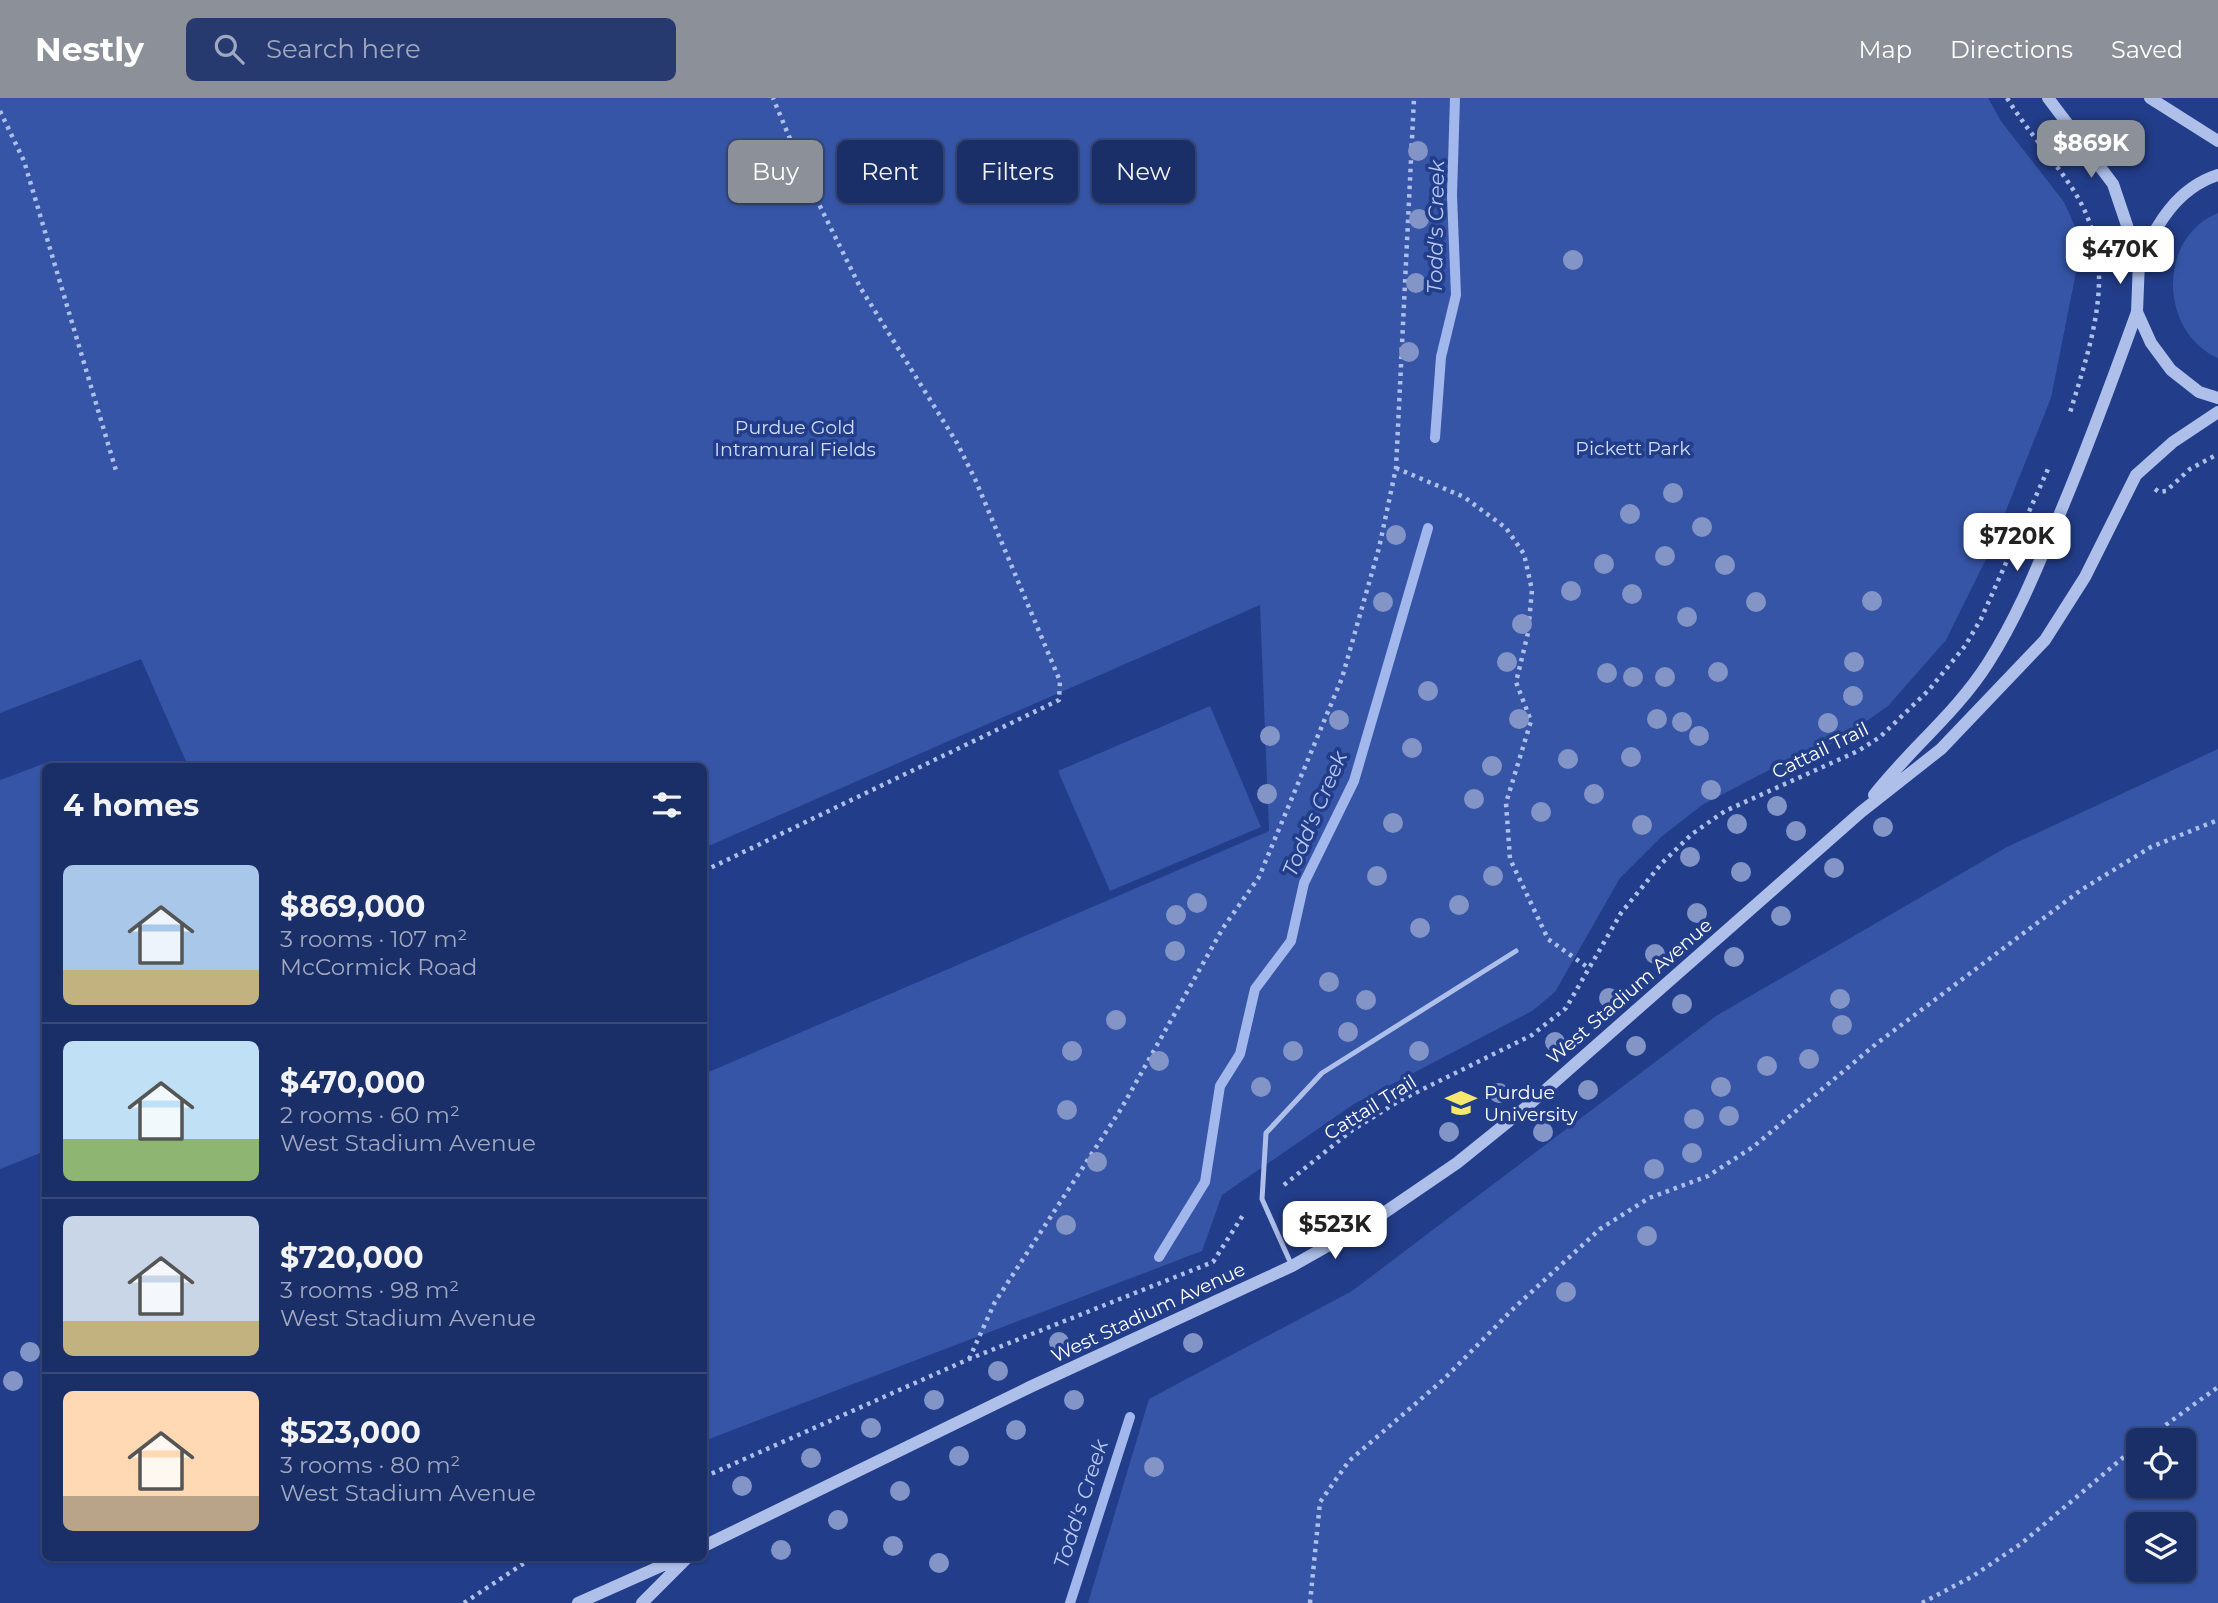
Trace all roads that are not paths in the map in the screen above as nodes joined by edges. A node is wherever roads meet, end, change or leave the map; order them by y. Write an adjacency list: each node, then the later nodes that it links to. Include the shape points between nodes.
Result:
1 (2048, 98): 5 (street, via 2113,184)
2 (2150, 98): 3 (street)
3 (2218, 141)
4 (2218, 175): 5 (street, via 2176,200)
5 (2138, 261): 6 (street)
6 (2137, 312): 7 (street, via 2151,343 2171,370 2199,392); 9 (street, West Stadium Avenue, via 2089,446 2019,611 1946,717)
7 (2218, 398)
8 (2218, 412): 9 (street, West Stadium Avenue, via 2173,442 2136,475 2085,577 2045,640 1941,749)
9 (1861, 812): 11 (street, West Stadium Avenue, via 1457,1163 1375,1219)
10 (1516, 951): 11 (lane, via 1322,1073 1266,1133 1262,1199)
11 (1292, 1266): 12 (street, West Stadium Avenue)
12 (707, 1545)
13 (671, 1561): 15 (street)
14 (684, 1561): 16 (street)
15 (578, 1603)
16 (642, 1603)

